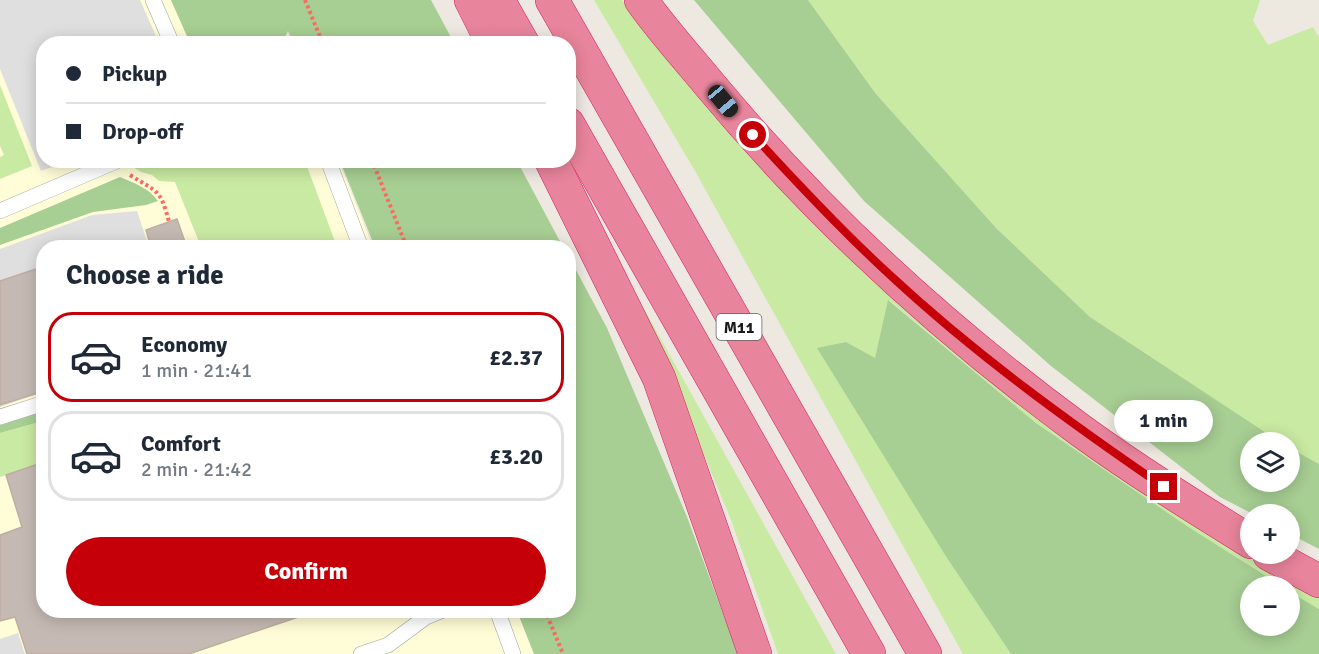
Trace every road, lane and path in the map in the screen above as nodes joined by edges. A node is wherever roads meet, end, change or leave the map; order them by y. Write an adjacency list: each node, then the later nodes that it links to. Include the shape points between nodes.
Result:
1 (153, 0): 7 (lane)
2 (305, 0): 8 (path)
3 (471, 0): 9 (highway)
4 (498, 0): 10 (highway)
5 (552, 0): 11 (highway, M11)
6 (641, 0): 25 (highway, via 738,118 815,203 891,276 1081,431)
7 (169, 36)
8 (320, 36)
9 (489, 36)
10 (518, 36)
11 (573, 36)
12 (576, 42): 37 (highway, M11)
13 (576, 138): 36 (highway, M11)
14 (101, 168): 19 (lane)
15 (123, 168): 20 (path, via 163,199)
16 (330, 168): 21 (lane)
17 (375, 168): 22 (path)
18 (555, 168): 35 (highway, via 659,378)
19 (0, 211)
20 (169, 222)
21 (358, 240)
22 (404, 240)
23 (36, 406): 24 (lane)
24 (0, 417)
25 (1240, 535)
26 (1288, 564): 27 (highway)
27 (1319, 580)
28 (425, 618): 31 (lane)
29 (500, 618): 33 (lane)
30 (547, 618): 34 (path)
31 (389, 650): 32 (lane)
32 (361, 654)
33 (513, 654)
34 (563, 654)
35 (755, 654)
36 (869, 654)
37 (926, 654)

